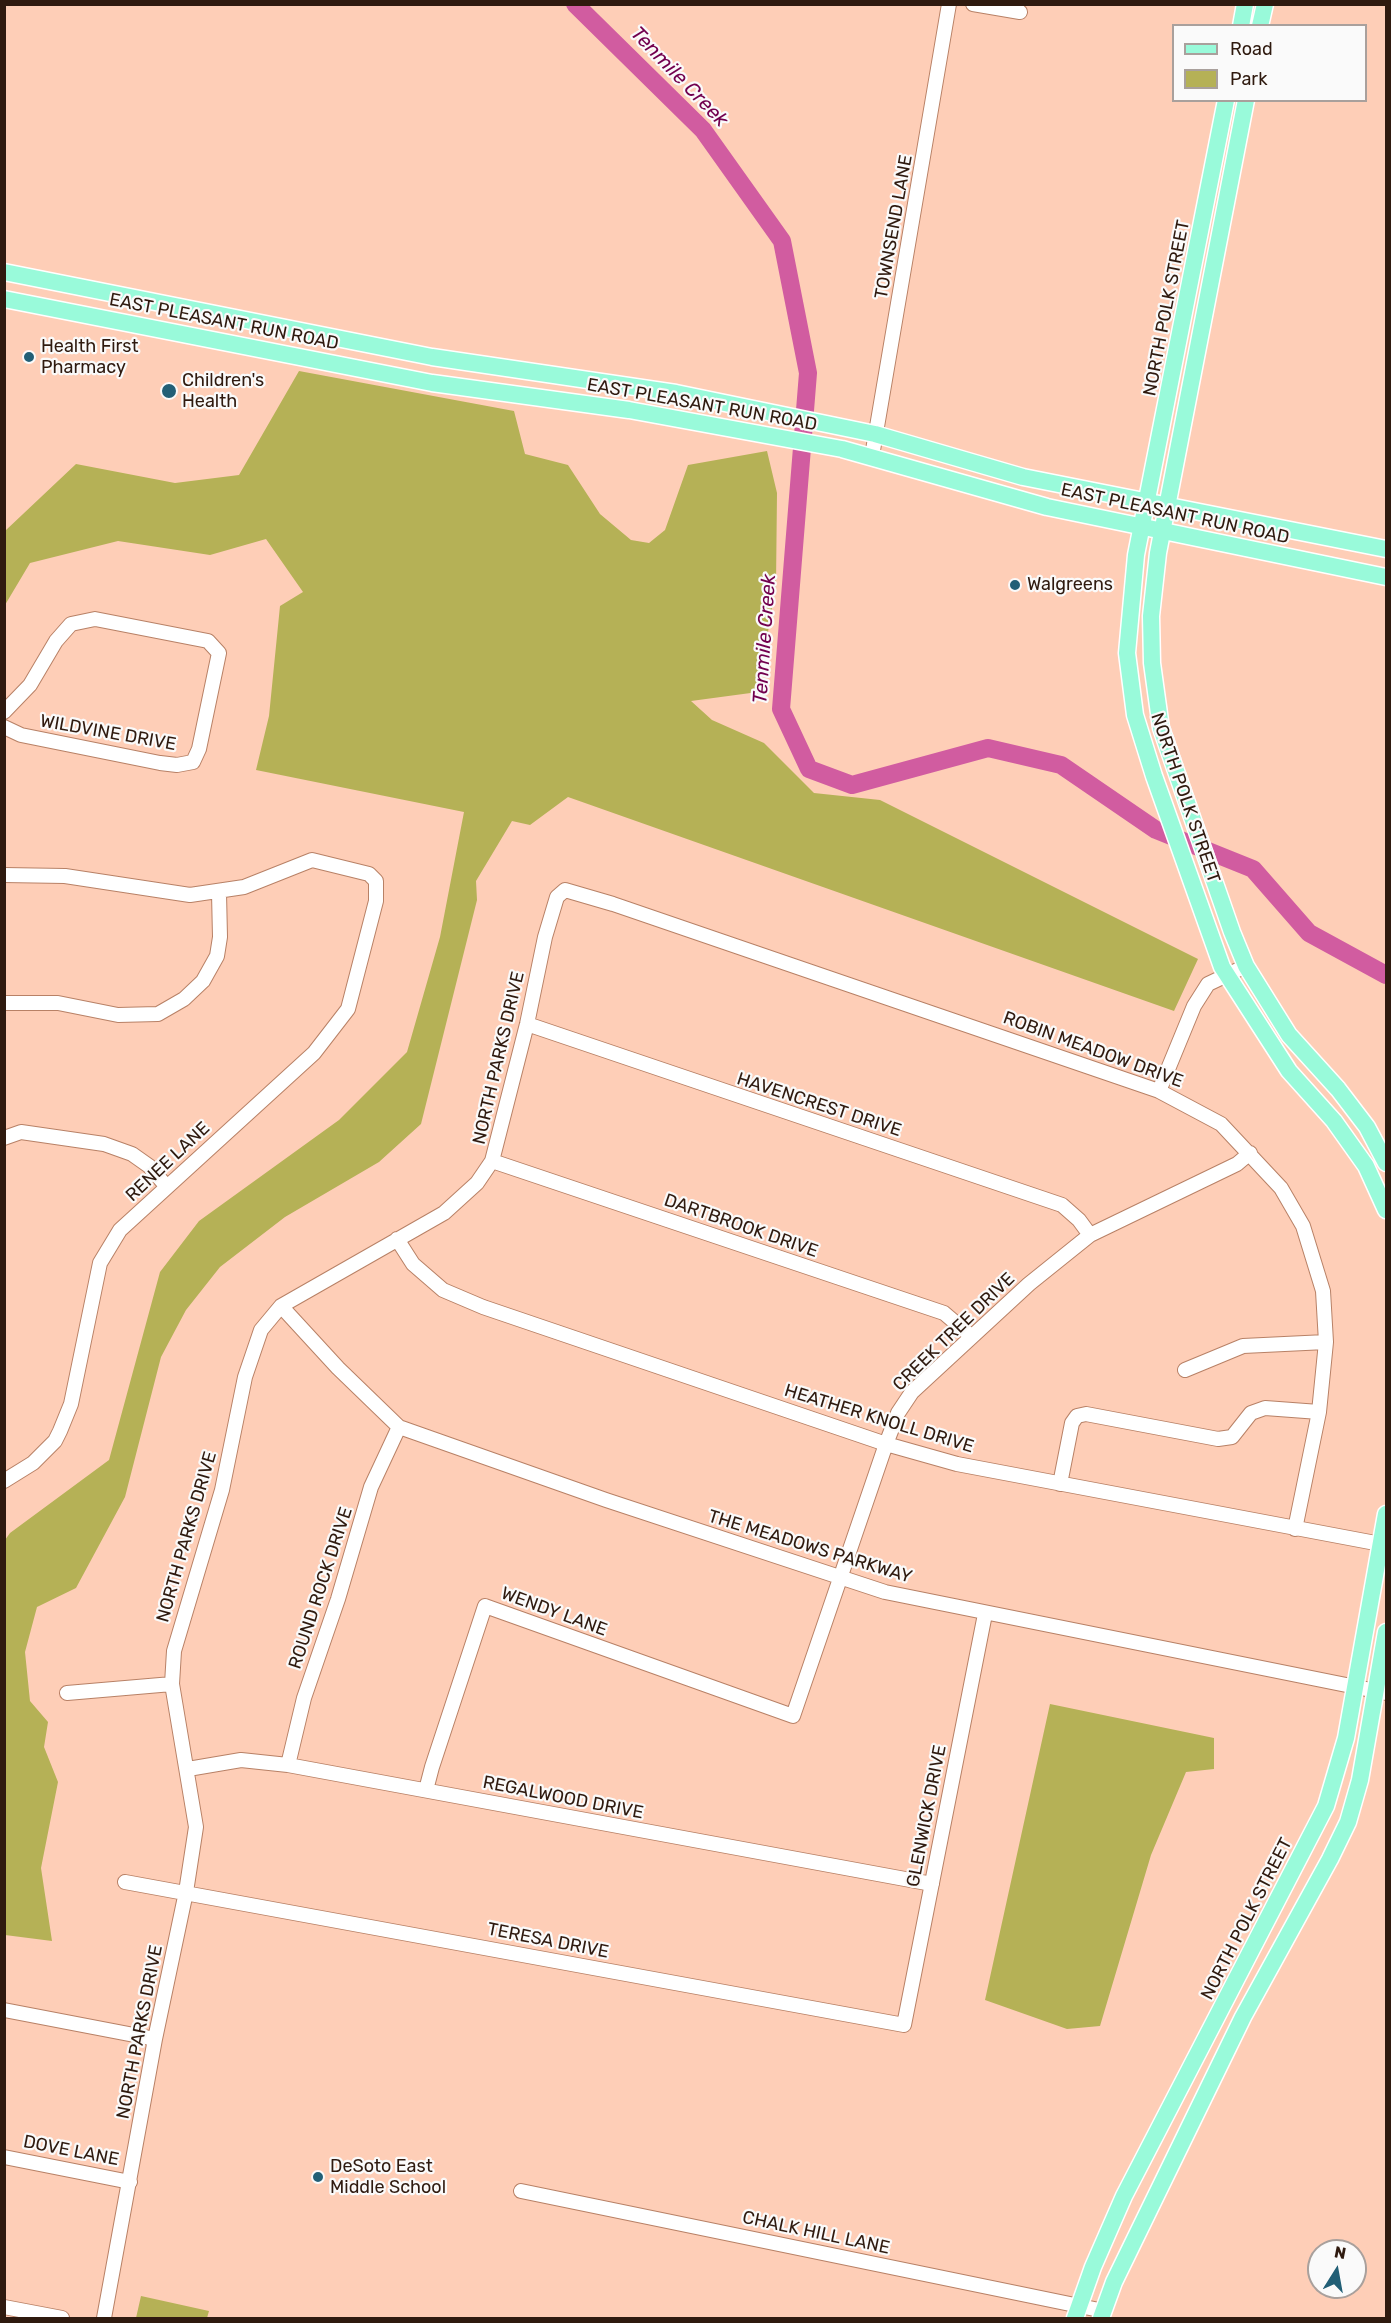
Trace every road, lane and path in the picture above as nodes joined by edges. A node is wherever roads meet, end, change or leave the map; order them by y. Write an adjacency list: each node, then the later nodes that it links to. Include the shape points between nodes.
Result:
1 (949, 4): 21 (street, TOWNSEND LANE)
2 (973, 4): 5 (street)
3 (1245, 4): 6 (main road)
4 (1264, 4): 7 (main road)
5 (1020, 12)
6 (1241, 24)
7 (1260, 24)
8 (1226, 102): 10 (main road, NORTH POLK STREET)
9 (1246, 102): 11 (main road, NORTH POLK STREET)
10 (1214, 168): 11 (main road); 18 (main road, NORTH POLK STREET)
11 (1232, 171): 19 (main road, NORTH POLK STREET)
12 (4, 272): 13 (main road, EAST PLEASANT RUN ROAD)
13 (24, 276): 14 (main road); 15 (main road, EAST PLEASANT RUN ROAD)
14 (12, 301): 16 (main road, EAST PLEASANT RUN ROAD)
15 (291, 330): 16 (main road); 17 (main road, EAST PLEASANT RUN ROAD, via 432,357)
16 (287, 353): 20 (main road, EAST PLEASANT RUN ROAD, via 432,383)
17 (560, 374): 20 (main road); 21 (main road, EAST PLEASANT RUN ROAD)
18 (1173, 378): 19 (main road); 25 (main road, NORTH POLK STREET)
19 (1192, 381): 26 (main road, NORTH POLK STREET)
20 (556, 400): 22 (main road, EAST PLEASANT RUN ROAD)
21 (875, 434): 22 (street, TOWNSEND LANE); 23 (main road, EAST PLEASANT RUN ROAD)
22 (872, 456): 24 (main road, EAST PLEASANT RUN ROAD)
23 (1023, 477): 24 (main road); 25 (main road, EAST PLEASANT RUN ROAD)
24 (1019, 500): 27 (main road, EAST PLEASANT RUN ROAD)
25 (1148, 501): 26 (main road, EAST PLEASANT RUN ROAD); 27 (main road, NORTH POLK STREET)
26 (1168, 505): 28 (main road, NORTH POLK STREET); 29 (main road, EAST PLEASANT RUN ROAD)
27 (1142, 528): 28 (main road, EAST PLEASANT RUN ROAD); 37 (main road, NORTH POLK STREET, via 1127,652 1135,715)
28 (1162, 532): 30 (main road, EAST PLEASANT RUN ROAD); 36 (main road, NORTH POLK STREET, via 1154,575 1152,663 1161,728)
29 (1382, 549): 30 (main road)
30 (1380, 576)
31 (4, 712): 32 (street, WILDVINE DRIVE, via 30,685 68,624 95,619 208,641 219,653 193,762 177,765 21,735)
32 (4, 727)
33 (4, 875): 35 (street, via 65,876 190,895)
34 (565, 890): 39 (street, NORTH PARKS DRIVE, via 557,897 545,937); 40 (street, ROBIN MEADOW DRIVE)
35 (219, 893): 38 (street, via 217,956 203,981 184,999 158,1014 118,1015 58,1003); 45 (street, RENEE LANE, via 312,860 362,872 376,881 376,901 348,1009 314,1053)
36 (1246, 966): 37 (street); 44 (main road, NORTH POLK STREET, via 1289,1035 1367,1127)
37 (1227, 975): 40 (street, via 1208,984 1194,1006); 46 (main road, NORTH POLK STREET, via 1289,1071 1334,1121 1366,1166)
38 (4, 1003)
39 (527, 1024): 43 (street, NORTH PARKS DRIVE); 47 (street, HAVENCREST DRIVE, via 1062,1205)
40 (1159, 1091): 42 (street, ROBIN MEADOW DRIVE, via 1221,1124)
41 (4, 1138): 45 (street, via 21,1132 105,1144 132,1154)
42 (1250, 1153): 47 (street, CREEK TREE DRIVE, via 1237,1164); 51 (street, ROBIN MEADOW DRIVE, via 1281,1188 1303,1226 1323,1291)
43 (492, 1161): 48 (street, NORTH PARKS DRIVE, via 477,1183 444,1213); 50 (street, DARTBROOK DRIVE, via 944,1313)
44 (1386, 1163)
45 (167, 1187): 56 (street, RENEE LANE, via 120,1230 100,1263 71,1404 55,1441 33,1463)
46 (1386, 1210)
47 (1089, 1235): 50 (street, CREEK TREE DRIVE)
48 (397, 1239): 49 (street, NORTH PARKS DRIVE); 55 (street, HEATHER KNOLL DRIVE, via 412,1264 443,1290 483,1307)
49 (280, 1306): 54 (street, THE MEADOWS PARKWAY); 64 (street, NORTH PARKS DRIVE, via 261,1330 245,1377 222,1490 174,1651)
50 (971, 1336): 55 (street, CREEK TREE DRIVE, via 912,1392 898,1413)
51 (1326, 1342): 52 (street, via 1243,1346); 53 (street, ROBIN MEADOW DRIVE)
52 (1185, 1370)
53 (1319, 1412): 57 (street, via 1265,1408 1251,1413 1232,1437 1218,1439 1086,1414 1077,1416 1072,1423); 59 (street, ROBIN MEADOW DRIVE)
54 (399, 1427): 61 (street, THE MEADOWS PARKWAY); 69 (street, ROUND ROCK DRIVE, via 371,1487 304,1698)
55 (886, 1444): 57 (street, HEATHER KNOLL DRIVE, via 957,1464); 61 (street, CREEK TREE DRIVE)
56 (4, 1481)
57 (1060, 1484): 59 (street, HEATHER KNOLL DRIVE)
58 (1386, 1514): 60 (main road, NORTH POLK STREET)
59 (1295, 1529): 60 (street, HEATHER KNOLL DRIVE)
60 (1384, 1544): 65 (main road, NORTH POLK STREET)
61 (841, 1578): 62 (street, THE MEADOWS PARKWAY); 68 (street, CREEK TREE DRIVE)
62 (985, 1614): 65 (street, THE MEADOWS PARKWAY); 73 (street, GLENWICK DRIVE)
63 (1386, 1632): 66 (main road)
64 (172, 1684): 67 (street); 70 (street, NORTH PARKS DRIVE)
65 (1355, 1687): 66 (street, THE MEADOWS PARKWAY); 75 (main road, NORTH POLK STREET, via 1337,1776 1326,1806)
66 (1381, 1692): 77 (main road, via 1348,1822)
67 (67, 1693)
68 (793, 1716): 71 (street, WENDY LANE, via 485,1606)
69 (288, 1765): 70 (street, REGALWOOD DRIVE, via 241,1760); 71 (street, REGALWOOD DRIVE)
70 (188, 1769): 74 (street, NORTH PARKS DRIVE, via 196,1827)
71 (426, 1790): 73 (street, REGALWOOD DRIVE)
72 (124, 1882): 74 (street, TERESA DRIVE)
73 (932, 1884): 78 (street, GLENWICK DRIVE)
74 (186, 1892): 78 (street, TERESA DRIVE); 79 (street, NORTH PARKS DRIVE)
75 (1223, 2008): 77 (main road); 84 (main road, NORTH POLK STREET, via 1124,2196)
76 (4, 2010): 79 (street)
77 (1243, 2017): 85 (main road)
78 (904, 2025)
79 (155, 2039): 81 (street, NORTH PARKS DRIVE)
80 (4, 2157): 81 (street, DOVE LANE)
81 (130, 2182): 87 (street, NORTH PARKS DRIVE)
82 (521, 2191): 84 (street, CHALK HILL LANE)
83 (4, 2307): 86 (street)
84 (1077, 2311): 85 (street, CHALK HILL LANE)
85 (1102, 2314)
86 (62, 2319)
87 (104, 2319)

